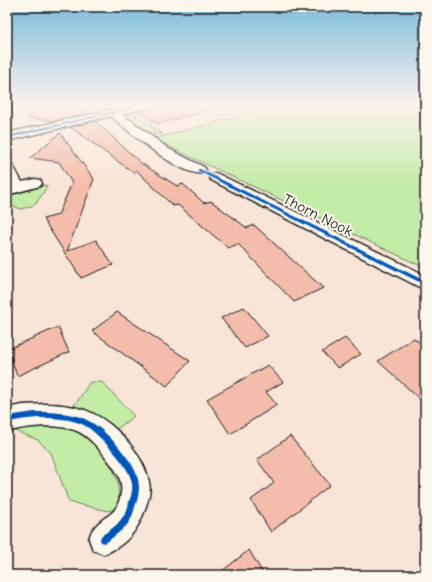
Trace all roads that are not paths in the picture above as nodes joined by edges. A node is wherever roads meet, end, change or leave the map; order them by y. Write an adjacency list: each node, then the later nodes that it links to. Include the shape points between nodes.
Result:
1 (29, 132): 3 (street)
2 (137, 132): 5 (street, via 170,157)
3 (7, 137)
4 (7, 167): 8 (street)
5 (199, 170)
6 (216, 177): 9 (street, Thorn Nook)
7 (35, 183): 8 (street)
8 (12, 189)
9 (425, 282)
10 (7, 420): 11 (street, via 33,415 83,421 104,437 123,459 135,480 134,500 126,520)
11 (104, 539)

